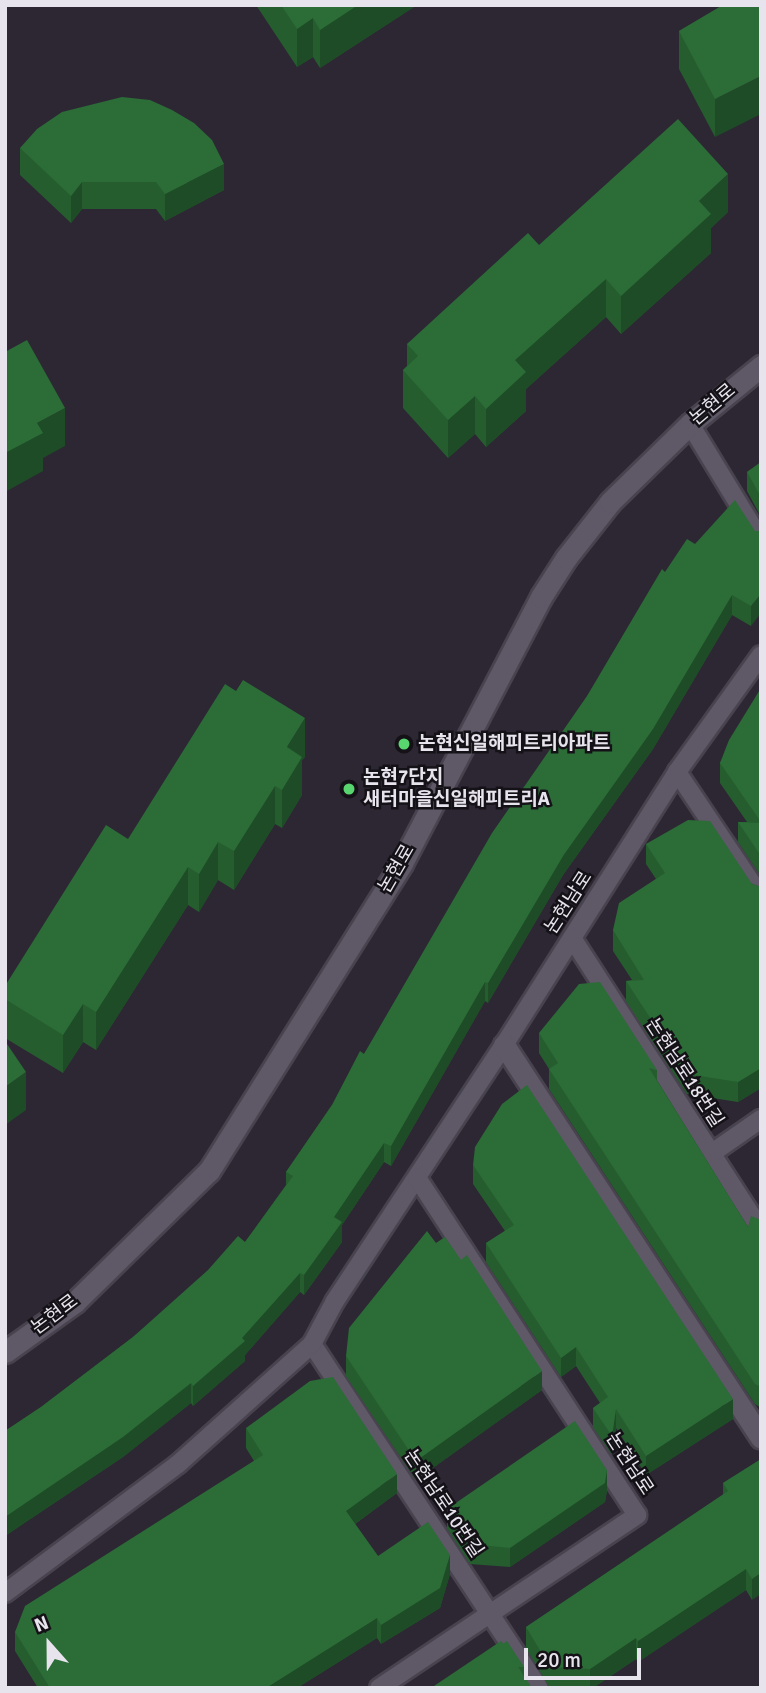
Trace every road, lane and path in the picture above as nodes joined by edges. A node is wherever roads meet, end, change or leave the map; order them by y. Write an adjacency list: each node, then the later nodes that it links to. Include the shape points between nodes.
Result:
1 (761, 366): 2 (street, 논현로)
2 (690, 425): 3 (lane); 14 (street, 논현로, via 610,502 566,558 541,597 402,863 209,1171 75,1302)
3 (761, 541)
4 (761, 655): 5 (lane, 논현남로)
5 (677, 772): 6 (lane); 7 (lane, 논현남로)
6 (761, 897)
7 (572, 938): 8 (lane, 논현남로); 10 (lane, 논현남로18번길)
8 (505, 1045): 11 (lane, 논현남로); 15 (street)
9 (761, 1119): 10 (lane)
10 (712, 1153): 12 (lane, 논현남로18번길)
11 (416, 1177): 13 (lane, 논현남로, via 334,1301); 17 (lane, 논현남로, via 637,1515)
12 (761, 1230)
13 (312, 1344): 16 (lane, 논현남로, via 178,1464); 17 (lane, 논현남로10번길)
14 (5, 1352)
15 (761, 1437)
16 (5, 1593)
17 (491, 1614): 18 (lane, 논현남로); 19 (lane, 논현남로10번길)
18 (379, 1688)
19 (539, 1688)

